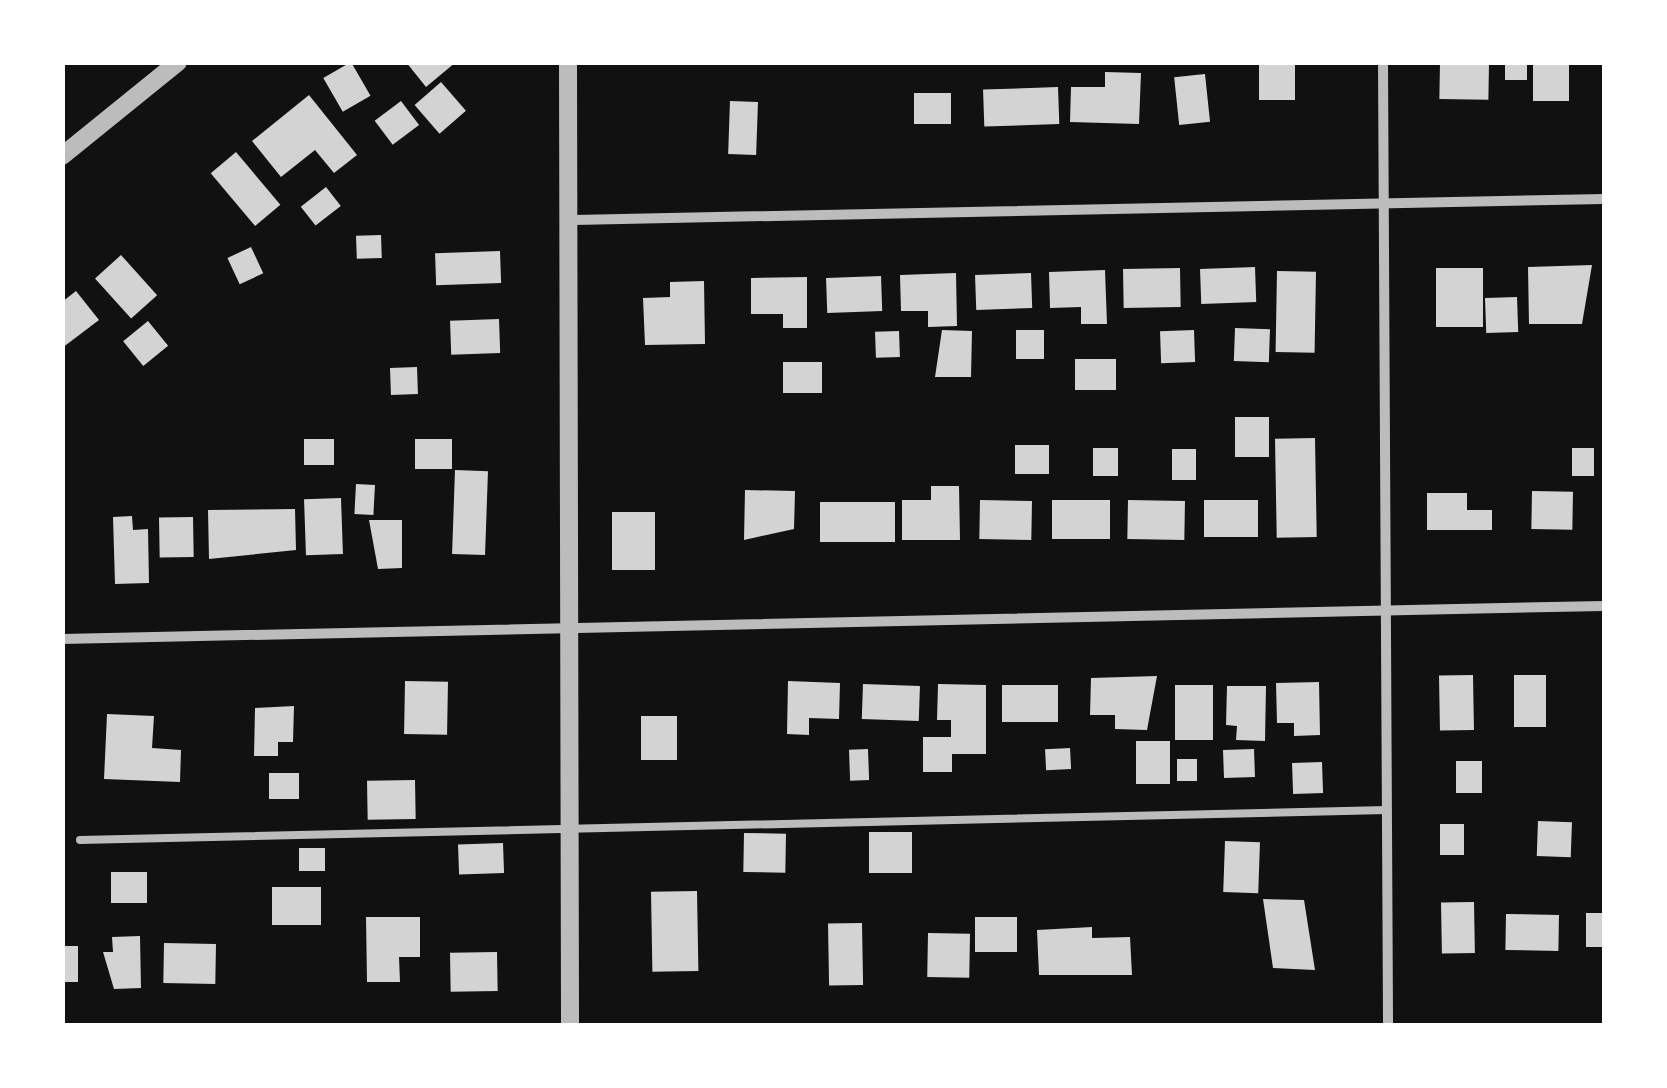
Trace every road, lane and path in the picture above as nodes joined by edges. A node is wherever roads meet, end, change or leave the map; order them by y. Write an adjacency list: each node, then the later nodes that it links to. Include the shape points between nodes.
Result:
1 (178, 62): 4 (street)
2 (568, 62): 7 (street)
3 (1383, 62): 6 (street)
4 (62, 156)
5 (1604, 199): 6 (street)
6 (1386, 207): 7 (street); 9 (street)
7 (574, 220): 10 (street)
8 (1604, 606): 9 (street)
9 (1387, 612): 10 (street); 12 (street)
10 (573, 626): 11 (street); 13 (street)
11 (62, 639)
12 (1387, 810): 13 (lane); 16 (street)
13 (572, 829): 14 (lane); 15 (street)
14 (80, 840)
15 (570, 1026)
16 (1388, 1026)

